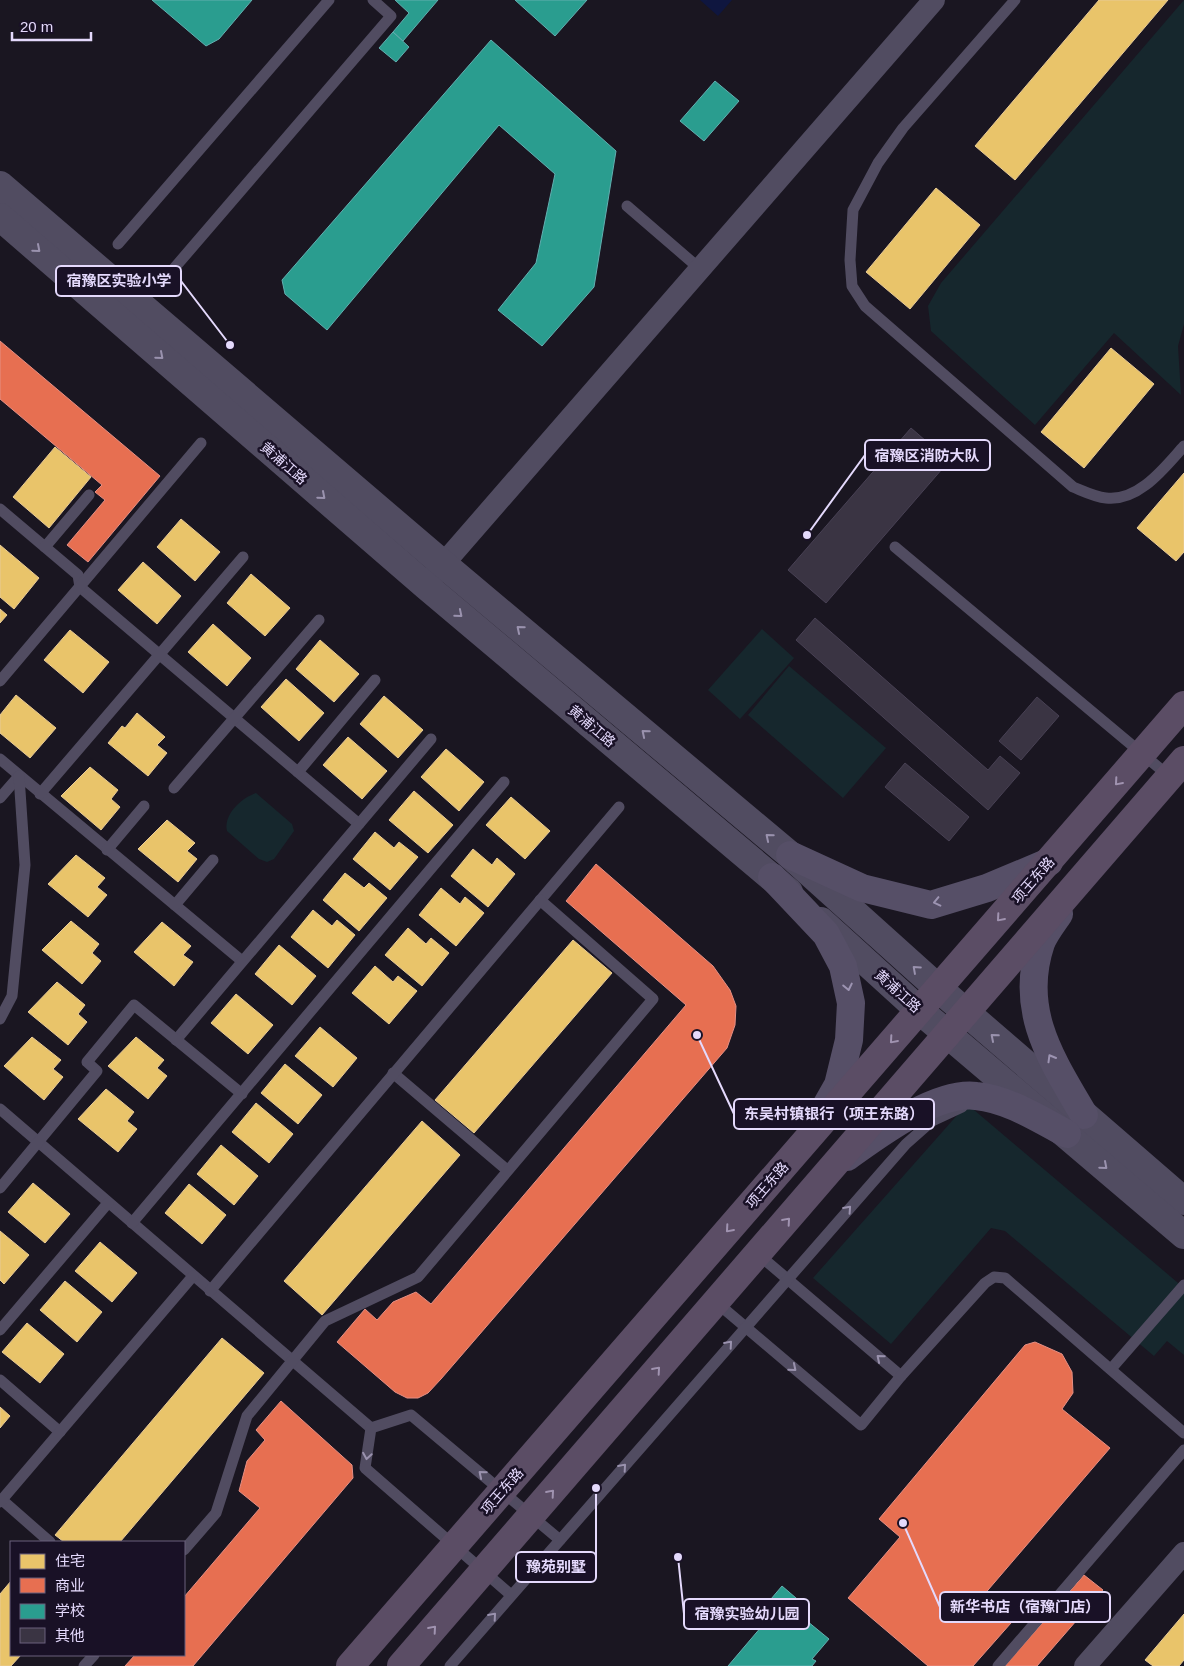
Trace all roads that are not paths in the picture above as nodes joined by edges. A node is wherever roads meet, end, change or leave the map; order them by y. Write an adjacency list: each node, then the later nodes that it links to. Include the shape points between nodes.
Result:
1 (329, 0): 8 (lane)
2 (373, 0): 10 (lane, via 392,16)
3 (934, 0): 9 (street)
4 (1015, 0): 12 (lane, via 903,128 878,163 853,210 852,286 866,306 1073,487 1107,498 1132,493 1158,475)
5 (0, 185): 18 (street, 黄浦江路)
6 (627, 206): 9 (lane)
7 (0, 218): 19 (street, 黄浦江路, one-way to 19)
8 (118, 244)
9 (700, 269): 18 (street)
10 (164, 280)
11 (201, 443): 20 (lane)
12 (1184, 446)
13 (89, 495): 15 (lane)
14 (1, 514): 15 (lane)
15 (44, 547): 20 (lane, via 78,575)
16 (895, 547): 28 (lane)
17 (243, 557): 22 (lane)
18 (443, 564): 19 (street); 41 (street, 黄浦江路, one-way to 18)
19 (426, 586): 44 (street, 黄浦江路, one-way to 44)
20 (80, 587): 22 (lane); 24 (lane)
21 (319, 620): 26 (lane)
22 (159, 654): 26 (lane); 35 (lane)
23 (376, 680): 31 (lane)
24 (0, 681)
25 (1184, 705): 28 (main road, 项王东路)
26 (234, 718): 31 (lane); 34 (lane)
27 (431, 739): 39 (lane)
28 (1142, 754): 30 (lane); 43 (main road, 项王东路, one-way to 43)
29 (0, 760): 32 (lane)
30 (1177, 768): 45 (main road)
31 (298, 772): 39 (lane)
32 (19, 776): 35 (lane); 36 (lane); 52 (lane, via 25,865 12,996)
33 (504, 782): 56 (lane)
34 (174, 788)
35 (40, 794): 40 (lane)
36 (0, 798)
37 (144, 806): 40 (lane)
38 (619, 807): 46 (lane)
39 (359, 824): 48 (lane)
40 (107, 850): 47 (lane)
41 (790, 855): 43 (main road, one-way to 41, via 987,888 931,905 862,888); 49 (street, 黄浦江路, one-way to 41)
42 (212, 860): 47 (lane)
43 (1049, 862): 49 (main road, 项王东路, one-way to 49)
44 (772, 877): 50 (street, 黄浦江路); 60 (main road, one-way to 60, via 826,934 843,966 851,1003 849,1040 838,1085)
45 (1074, 888): 51 (main road); 59 (main road, one-way to 45, via 1035,1013 1034,977 1041,943)
46 (540, 900): 55 (lane); 63 (lane, via 653,999)
47 (175, 905): 48 (lane)
48 (242, 962): 54 (lane)
49 (939, 989): 50 (main road, 项王东路); 51 (street, 黄浦江路)
50 (919, 1010): 53 (street, 黄浦江路); 60 (main road, 项王东路, one-way to 60)
51 (966, 1012): 53 (main road); 59 (street, 黄浦江路, one-way to 51)
52 (0, 1019)
53 (947, 1034): 59 (street, 黄浦江路); 62 (main road)
54 (176, 1040): 56 (lane); 61 (lane, via 134,1005 87,1062 97,1071)
55 (393, 1073): 63 (lane); 73 (lane)
56 (242, 1094): 67 (lane)
57 (967, 1104): 71 (lane, one-way to 57, via 906,1144 932,1121)
58 (0, 1109): 61 (lane)
59 (1075, 1125): 62 (main road, via 1028,1113 996,1100 959,1096 896,1122); 65 (street, 黄浦江路); 68 (street, 黄浦江路, one-way to 68)
60 (806, 1140): 85 (main road, 项王东路, one-way to 85)
61 (38, 1142): 64 (lane); 66 (lane)
62 (834, 1166): 69 (main road, one-way to 62)
63 (507, 1170): 77 (lane, via 418,1276 325,1322)
64 (0, 1188)
65 (1184, 1202)
66 (108, 1203): 67 (lane); 76 (lane)
67 (132, 1223): 70 (lane)
68 (1184, 1235)
69 (758, 1254): 71 (lane); 74 (main road)
70 (193, 1276): 73 (lane); 82 (lane)
71 (786, 1278): 75 (lane); 79 (lane, one-way to 71)
72 (1184, 1285): 78 (lane)
73 (210, 1291): 77 (lane)
74 (716, 1302): 75 (lane); 87 (main road, one-way to 74)
75 (744, 1326): 79 (lane, one-way to 79, via 861,1425); 88 (lane, one-way to 75)
76 (0, 1330)
77 (292, 1361): 81 (lane); 91 (lane, via 247,1416 216,1513)
78 (1111, 1369): 79 (lane, via 1015,1286 1004,1278 994,1277); 83 (lane)
79 (902, 1376)
80 (0, 1380): 82 (lane)
81 (371, 1428): 85 (lane, one-way to 81, via 411,1415); 90 (lane, one-way to 90, via 365,1468)
82 (60, 1432): 86 (lane)
83 (1184, 1433)
84 (1184, 1450): 100 (lane)
85 (502, 1491): 87 (lane); 90 (main road, 项王东路)
86 (1, 1501): 89 (lane)
87 (531, 1516): 88 (lane); 93 (main road)
88 (560, 1540): 94 (lane)
89 (49, 1541)
90 (454, 1546): 93 (lane); 98 (main road, 项王东路)
91 (185, 1549)
92 (1184, 1553): 101 (street)
93 (483, 1572): 94 (lane); 96 (main road, one-way to 93)
94 (511, 1595): 99 (lane, one-way to 94)
95 (93, 1656): 97 (lane)
96 (410, 1661)
97 (84, 1666)
98 (350, 1666)
99 (450, 1666)
100 (998, 1666)
101 (1085, 1666)

